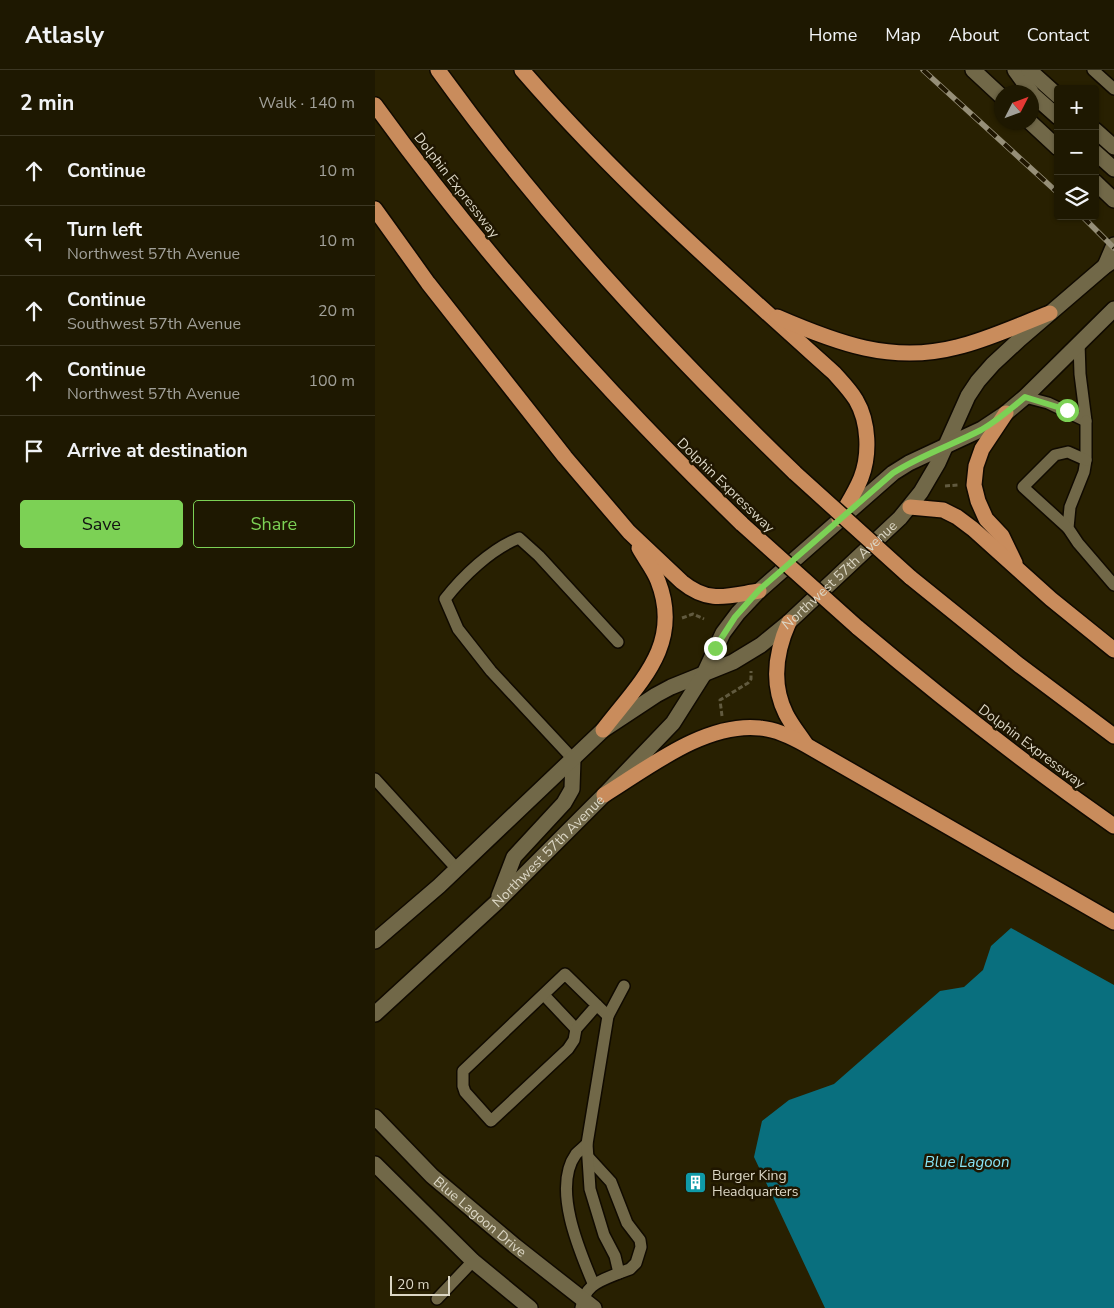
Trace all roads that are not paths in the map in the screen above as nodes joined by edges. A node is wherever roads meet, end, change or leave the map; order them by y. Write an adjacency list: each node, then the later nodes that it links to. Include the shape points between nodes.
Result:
1 (438, 70): 47 (highway, bridge, via 501,153 624,298 795,473 910,577)
2 (522, 70): 27 (highway, via 639,193)
3 (973, 70): 9 (main road)
4 (1015, 70): 7 (main road)
5 (1029, 70): 10 (main road)
6 (1093, 70): 8 (lane)
7 (1025, 85)
8 (1114, 89)
9 (994, 90)
10 (1054, 92)
11 (1039, 100): 13 (main road)
12 (375, 105): 52 (highway, Dolphin Expressway, bridge, via 460,218 562,339 674,458 857,627 952,706)
13 (1054, 113)
14 (1039, 130): 16 (main road)
15 (1099, 134): 17 (main road)
16 (1054, 144)
17 (1114, 147)
18 (1099, 156): 19 (main road)
19 (1114, 169)
20 (1099, 186): 21 (main road)
21 (1111, 197): 23 (main road)
22 (375, 209): 38 (highway, via 446,306 565,457)
23 (1114, 212)
24 (1114, 245): 25 (main road)
25 (1109, 263): 28 (main road, Northwest 57th Avenue)
26 (1114, 309): 29 (main road)
27 (764, 312): 28 (highway, via 846,344 905,354 959,347); 36 (highway, via 848,388 862,413 867,441 866,459 861,478)
28 (1050, 313): 33 (main road, Northwest 57th Avenue, via 978,381)
29 (1079, 343): 30 (main road); 32 (lane)
30 (1025, 397): 31 (main road); 32 (lane)
31 (1006, 413): 33 (main road); 39 (highway, via 982,449 974,485 986,519 1001,536)
32 (1087, 420): 34 (lane)
33 (947, 445): 35 (main road, Northwest 57th Avenue); 36 (main road, Northwest 57th Avenue, via 893,473)
34 (1086, 460): 37 (lane, via 1070,507); 37 (lane, via 1068,452 1055,456 1023,487)
35 (910, 507): 39 (highway, via 943,510 957,517); 42 (main road, Northwest 57th Avenue)
36 (839, 519): 41 (main road, Northwest 57th Avenue)
37 (1068, 528): 40 (lane)
38 (629, 532): 41 (highway, via 682,582 703,595 714,597); 46 (highway, via 658,579 664,599 665,636 651,667)
39 (1019, 571): 44 (highway)
40 (1114, 585)
41 (759, 590): 45 (main road, Northwest 57th Avenue, via 723,633)
42 (789, 622): 45 (main road, Northwest 57th Avenue, via 749,654); 48 (highway, via 778,655 777,690 787,715)
43 (618, 642): 49 (lane, via 519,538 506,543 461,579 445,599 458,628 491,671)
44 (1114, 650)
45 (703, 674): 46 (main road, Northwest 57th Avenue, via 656,695); 51 (main road, Northwest 57th Avenue, via 673,724)
46 (603, 730): 49 (main road, Northwest 57th Avenue)
47 (1114, 736)
48 (806, 745): 51 (highway, via 761,728 724,729 670,754); 55 (highway)
49 (573, 759): 53 (main road, Northwest 57th Avenue); 54 (main road, via 571,790 565,804 514,857)
50 (375, 779): 53 (lane)
51 (604, 795): 54 (main road, Northwest 57th Avenue)
52 (1114, 826)
53 (457, 869): 56 (main road, Northwest 57th Avenue)
54 (497, 902): 60 (main road, Northwest 57th Avenue)
55 (1114, 922)
56 (375, 941)
57 (624, 986): 61 (lane)
58 (543, 995): 59 (lane, via 565,974); 62 (lane); 62 (lane, via 463,1071 465,1092 491,1121 568,1049)
59 (597, 1005): 61 (lane); 62 (lane)
60 (375, 1014)
61 (608, 1016): 64 (lane)
62 (576, 1029)
63 (375, 1117): 71 (main road, Blue Lagoon Drive, via 432,1176)
64 (587, 1144): 65 (lane); 69 (lane, via 576,1155 565,1190 568,1210)
65 (589, 1158): 68 (lane, via 589,1190); 68 (lane, via 611,1182 627,1223 640,1240 636,1264)
66 (375, 1164): 67 (main road)
67 (473, 1261): 70 (lane); 72 (main road)
68 (619, 1273): 69 (lane)
69 (593, 1283): 71 (lane)
70 (437, 1299)
71 (586, 1305)
72 (530, 1308)

